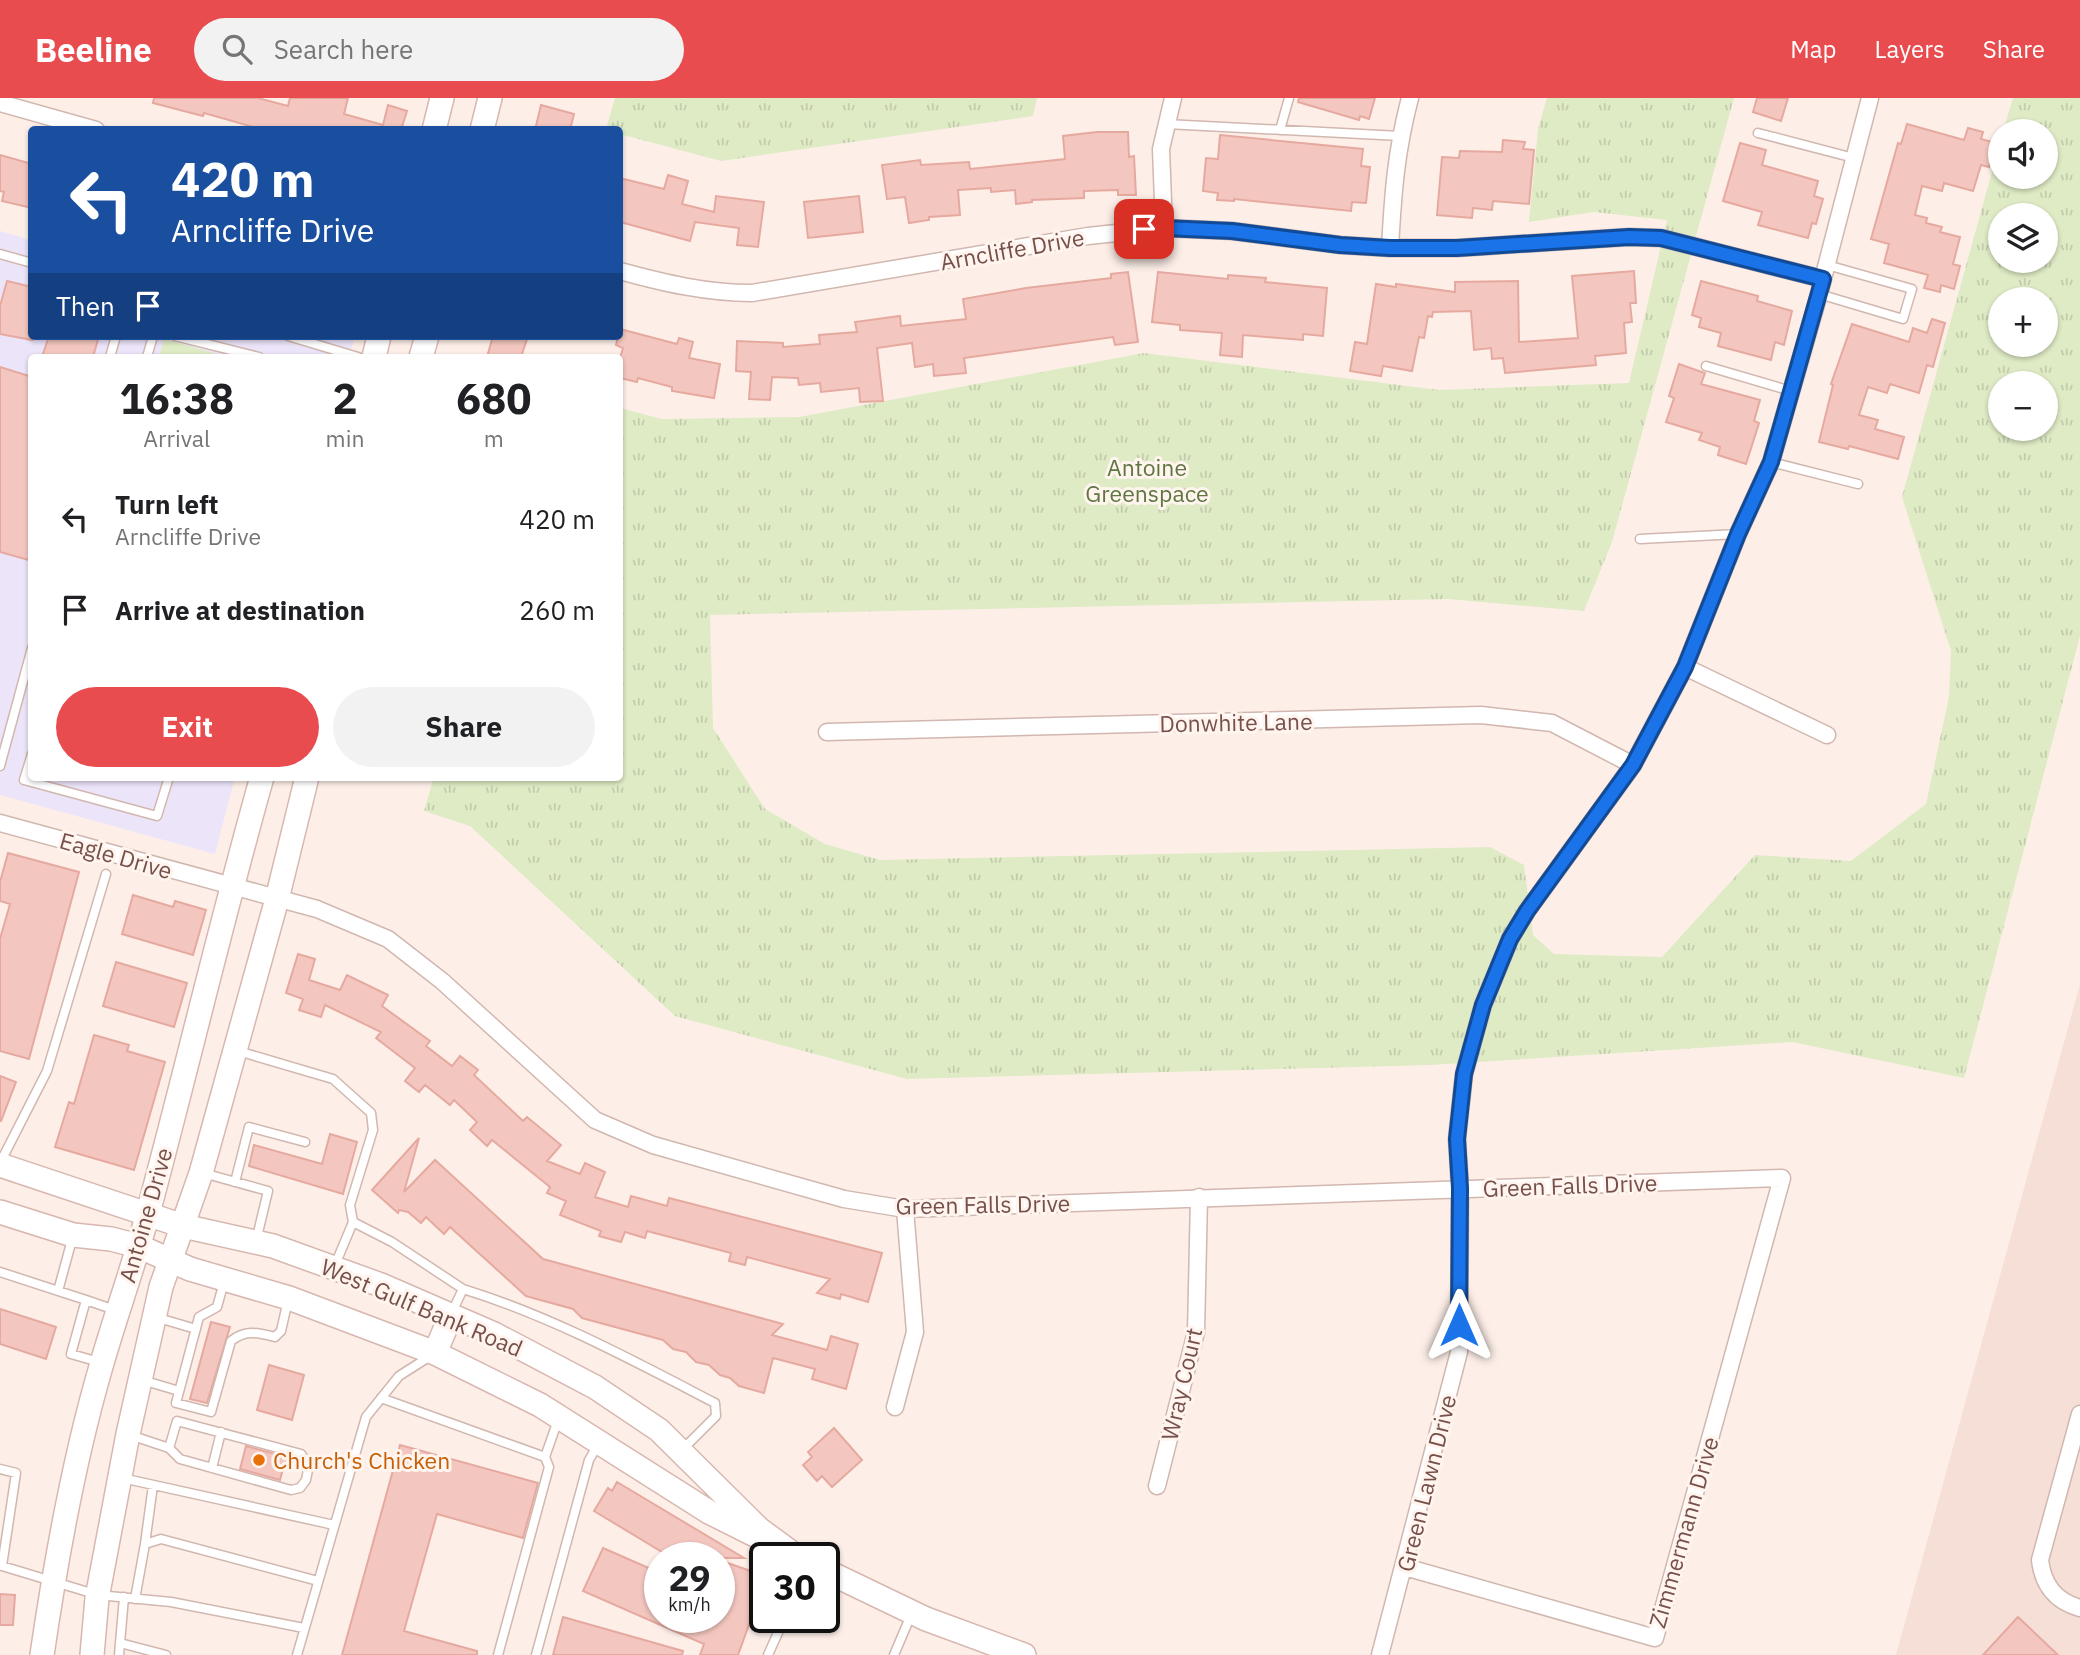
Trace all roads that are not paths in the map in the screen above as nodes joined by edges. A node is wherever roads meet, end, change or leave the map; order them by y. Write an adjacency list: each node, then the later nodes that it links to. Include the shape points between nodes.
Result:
1 (442, 98): 10 (main road)
2 (490, 98): 11 (main road)
3 (1173, 98): 8 (street)
4 (1289, 98): 12 (lane)
5 (1410, 98): 14 (street)
6 (1870, 98): 15 (street, Green Lawn Drive)
7 (0, 103): 9 (street)
8 (1166, 124): 12 (lane); 16 (street, via 1161,149)
9 (82, 126)
10 (435, 126)
11 (483, 126)
12 (1280, 130): 14 (lane)
13 (1758, 133): 15 (lane)
14 (1400, 136): 17 (street)
15 (1854, 158): 21 (street, Green Lawn Drive)
16 (1164, 228): 17 (street, Arncliffe Drive); 20 (street, Arncliffe Drive, via 1088,236 752,293 694,290)
17 (1390, 248): 21 (street, Arncliffe Drive, via 1661,238)
18 (0, 256): 19 (lane)
19 (28, 262)
20 (623, 272)
21 (1823, 279): 21 (lane, via 1903,319 1912,289); 27 (street, Green Lawn Drive)
22 (191, 340): 24 (lane)
23 (301, 340): 25 (lane)
24 (247, 354)
25 (348, 354)
26 (1706, 366): 27 (lane)
27 (1791, 391): 28 (street, Green Lawn Drive)
28 (1771, 462): 29 (lane); 30 (street, Green Lawn Drive)
29 (1858, 484)
30 (1738, 534): 31 (lane); 33 (street, Green Lawn Drive)
31 (1640, 538)
32 (28, 664): 37 (lane)
33 (1685, 667): 35 (street); 36 (street, Green Lawn Drive)
34 (827, 732): 36 (street, Donwhite Lane, via 1481,715 1552,723)
35 (1827, 735)
36 (1633, 765): 52 (street, Green Lawn Drive, via 1527,911 1496,970 1464,1074 1457,1139)
37 (0, 766)
38 (28, 767): 39 (lane, via 24,780 157,816)
39 (168, 781)
40 (261, 781): 44 (main road, Antoine Drive)
41 (306, 781): 45 (main road, Antoine Drive)
42 (0, 823): 44 (street, Eagle Drive)
43 (106, 874): 48 (lane, via 47,1071)
44 (231, 887): 45 (street, Green Falls Drive); 56 (main road, Antoine Drive)
45 (276, 899): 46 (main road, Antoine Drive); 54 (street, Green Falls Drive, via 317,909 388,939 442,981 595,1120 666,1148 844,1199)
46 (235, 1050): 49 (main road, Antoine Drive); 57 (lane, via 333,1079 372,1113 373,1130 350,1205)
47 (305, 1142): 51 (lane, via 249,1127)
48 (0, 1164): 56 (main road, West Gulf Bank Road)
49 (201, 1173): 51 (lane); 58 (main road, Antoine Drive)
50 (1782, 1178): 52 (street, Green Falls Drive); 97 (street, Zimmermann Drive, via 1655,1638)
51 (235, 1182): 60 (lane, via 268,1191)
52 (1460, 1188): 53 (street, Green Falls Drive); 97 (street, Green Lawn Drive, via 1459,1352)
53 (1199, 1197): 54 (street, Green Falls Drive); 92 (street, Wray Court, via 1196,1332)
54 (905, 1209): 79 (street, via 915,1332)
55 (0, 1212): 59 (main road, West Gulf Bank Road)
56 (148, 1214): 58 (main road, West Gulf Bank Road); 61 (main road, Antoine Drive)
57 (353, 1222): 63 (lane); 66 (lane)
58 (183, 1226): 60 (main road, West Gulf Bank Road); 62 (main road, Antoine Drive)
59 (74, 1235): 61 (main road, West Gulf Bank Road); 67 (lane)
60 (256, 1241): 63 (main road, West Gulf Bank Road)
61 (138, 1246): 62 (main road, West Gulf Bank Road); 70 (main road, Antoine Drive)
62 (171, 1261): 65 (main road, West Gulf Bank Road); 72 (main road, Antoine Drive)
63 (333, 1268): 71 (main road, West Gulf Bank Road)
64 (0, 1272): 67 (lane)
65 (225, 1279): 68 (main road, West Gulf Bank Road); 73 (lane, via 217,1307 200,1317)
66 (463, 1289): 71 (lane); 86 (lane, via 609,1349 715,1403 716,1416)
67 (58, 1291): 69 (lane)
68 (289, 1298): 74 (main road, West Gulf Bank Road); 77 (lane, via 281,1331 275,1337 254,1332 231,1341 211,1412 176,1403)
69 (86, 1300): 70 (lane); 75 (lane, via 71,1354)
70 (118, 1311): 75 (main road, Antoine Drive)
71 (451, 1315): 74 (main road); 86 (main road, West Gulf Bank Road, via 595,1387 659,1430)
72 (154, 1317): 73 (lane); 76 (main road, Antoine Drive)
73 (196, 1329): 77 (lane)
74 (435, 1353): 78 (lane, via 399,1376); 81 (main road, West Gulf Bank Road)
75 (102, 1363): 100 (main road, Antoine Drive, via 78,1454)
76 (139, 1379): 77 (lane); 83 (main road, Antoine Drive)
77 (179, 1391)
78 (381, 1398): 87 (lane); 93 (lane, via 366,1417)
79 (895, 1407)
80 (2080, 1414): 104 (street, via 2040,1560 2047,1587)
81 (559, 1417): 84 (main road, West Gulf Bank Road); 87 (lane)
82 (221, 1432): 85 (lane, via 177,1421); 88 (lane); 88 (lane, via 301,1454 309,1465 306,1480 291,1490)
83 (128, 1434): 85 (lane); 90 (main road, Antoine Drive)
84 (600, 1442): 94 (main road, West Gulf Bank Road, via 709,1512); 115 (lane, via 589,1460)
85 (169, 1448): 88 (lane, via 180,1459)
86 (680, 1452): 95 (main road, West Gulf Bank Road)
87 (545, 1457): 114 (lane, via 549,1467)
88 (212, 1468)
89 (0, 1469): 100 (lane, via 16,1473 2,1566)
90 (120, 1478): 91 (lane); 101 (main road, Antoine Drive)
91 (153, 1485): 93 (lane); 96 (lane)
92 (1157, 1486)
93 (334, 1525): 99 (lane)
94 (770, 1542)
95 (778, 1542)
96 (145, 1544): 99 (lane, via 161,1539); 103 (lane)
97 (1405, 1567): 119 (street, Green Lawn Drive)
98 (840, 1578): 105 (main road)
99 (318, 1581): 106 (lane)
100 (53, 1583): 101 (lane); 109 (main road, Antoine Drive)
101 (98, 1595): 102 (lane); 110 (main road, Antoine Drive)
102 (124, 1597): 103 (lane); 108 (lane)
103 (135, 1599): 106 (lane)
104 (2080, 1608)
105 (912, 1612): 117 (lane); 118 (main road)
106 (304, 1628): 113 (lane)
107 (778, 1633): 116 (lane)
108 (120, 1643): 111 (lane); 112 (lane)
109 (42, 1655)
110 (92, 1655)
111 (119, 1655)
112 (166, 1655)
113 (297, 1655)
114 (498, 1655)
115 (536, 1655)
116 (768, 1655)
117 (894, 1655)
118 (1024, 1655)
119 (1380, 1655)

